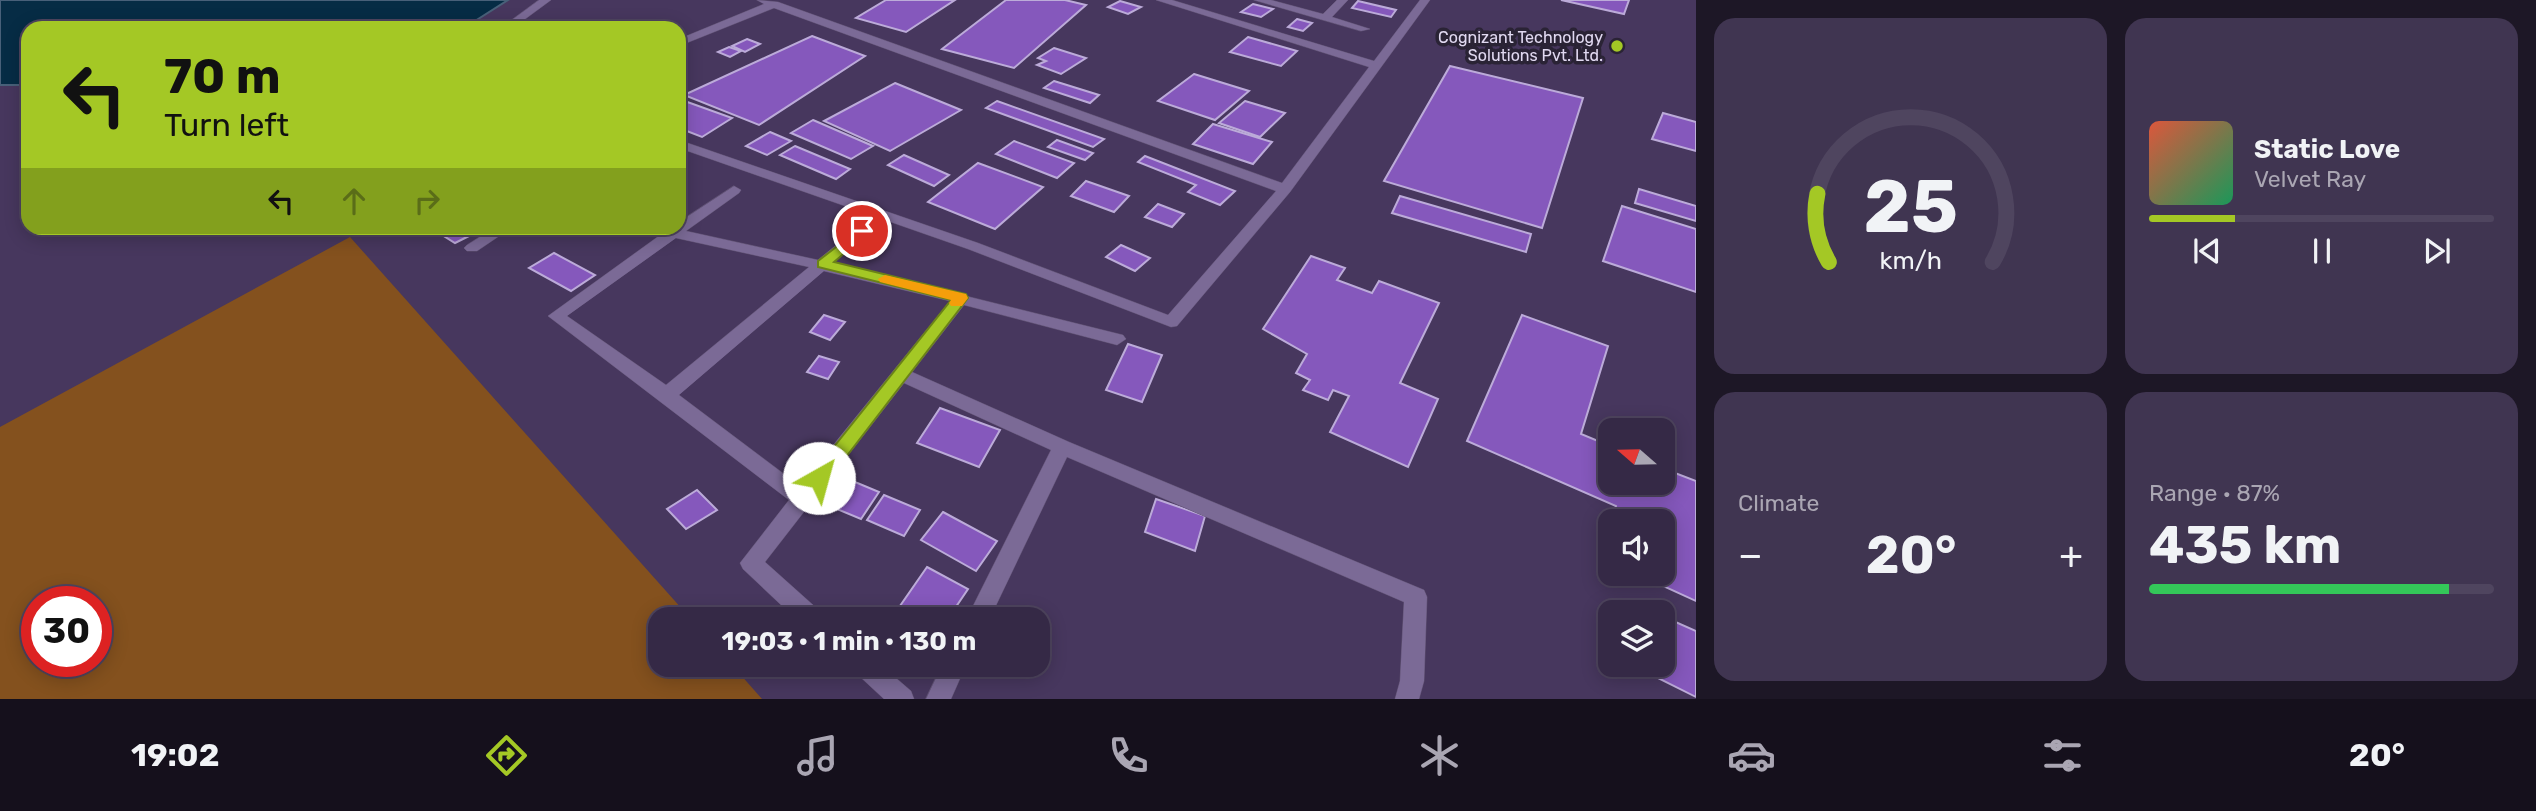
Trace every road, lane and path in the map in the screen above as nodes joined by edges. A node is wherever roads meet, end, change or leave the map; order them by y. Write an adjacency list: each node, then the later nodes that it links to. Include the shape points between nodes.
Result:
1 (546, 0): 8 (street)
2 (1161, 0): 11 (street)
3 (1259, 0): 7 (street)
4 (1343, 0): 7 (street)
5 (1425, 0): 11 (street)
6 (768, 2): 10 (street); 13 (street)
7 (1325, 18): 9 (street)
8 (516, 21)
9 (1365, 29)
10 (686, 40)
11 (1377, 66): 13 (street)
12 (686, 146): 13 (street, via 973,246 1171,322)
13 (1286, 189)
14 (734, 190): 15 (street)
15 (686, 220)
16 (862, 231): 21 (street)
17 (686, 234): 21 (street)
18 (493, 235): 20 (street)
19 (663, 235): 25 (street, via 556,316)
20 (472, 248)
21 (823, 264): 22 (street); 25 (street)
22 (961, 298): 23 (street); 24 (street)
23 (1117, 340)
24 (900, 374): 26 (street); 27 (street)
25 (667, 395): 27 (street)
26 (1062, 447): 29 (street); 34 (street, via 1416,597)
27 (803, 499): 28 (street, via 751,563)
28 (800, 607)
29 (983, 607)
30 (877, 677): 32 (street)
31 (948, 677): 33 (street)
32 (902, 699)
33 (938, 699)
34 (1407, 699)

